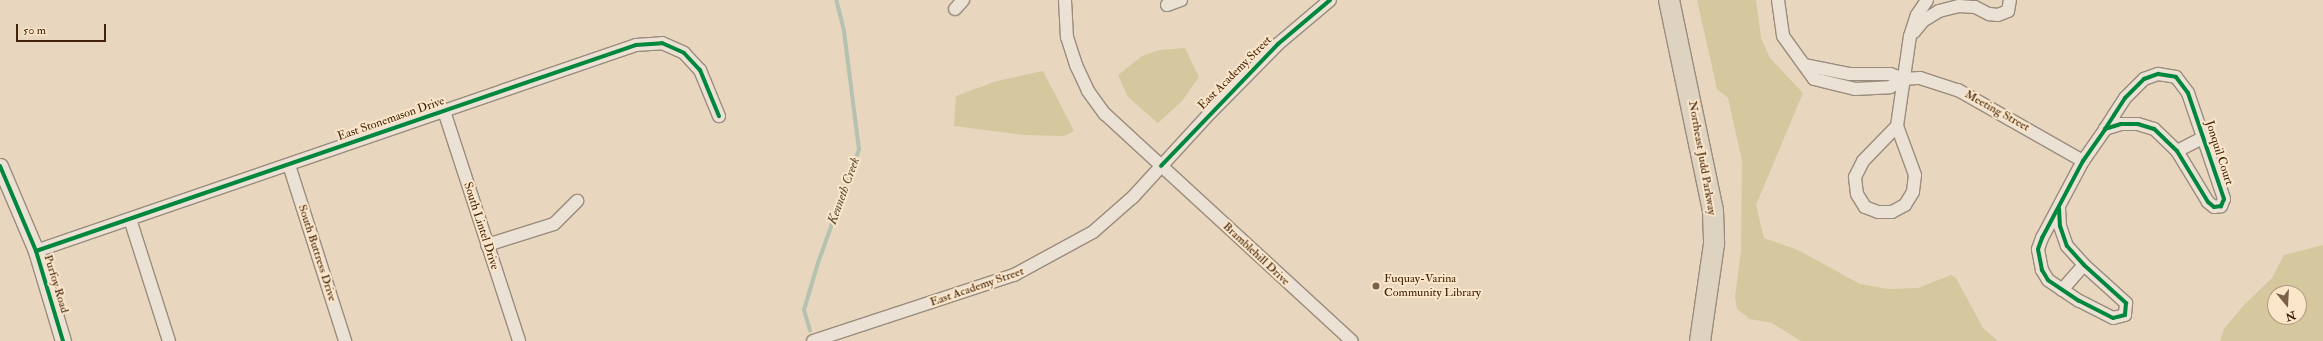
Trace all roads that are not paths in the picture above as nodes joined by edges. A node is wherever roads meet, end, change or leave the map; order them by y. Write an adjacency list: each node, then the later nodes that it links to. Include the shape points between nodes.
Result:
1 (1065, 0): 20 (street, Bramblehill Drive, via 1065,24 1071,51 1088,90 1114,124)
2 (1180, 0): 8 (street)
3 (1330, 0): 20 (street, East Academy Street, via 1272,50)
4 (1669, 0): 34 (highway, Northeast Judd Parkway, via 1713,211 1714,244)
5 (1778, 0): 10 (street, Meeting Street, via 1783,36 1804,65 1820,66 1850,74 1890,74)
6 (1927, 0): 9 (street, via 1917,15)
7 (2010, 0): 9 (street, via 2008,11 1998,15 1989,14 1975,7 1959,6 1939,11 1923,21)
8 (1167, 5)
9 (1910, 36): 10 (street)
10 (1904, 79): 13 (street); 17 (street, Meeting Street, via 1920,78 1958,90)
11 (444, 111): 12 (street, East Stonemason Drive, via 636,45 662,43 674,47 694,62 705,79); 18 (street, East Stonemason Drive); 24 (street, South Lintel Drive)
12 (719, 116)
13 (1896, 126): 13 (street, via 1863,161 1855,177 1857,194 1865,207 1878,212 1892,212 1905,205 1913,192 1915,175)
14 (2104, 129): 15 (street, Jonquil Court, via 2133,88 2144,79 2158,74 2168,74 2183,84); 16 (street, Jonquil Court, via 2121,124 2138,124 2154,129); 17 (street, Jonquil Court)
15 (2204, 137): 16 (street); 16 (street, Jonquil Court, via 2224,199 2221,206 2214,207 2208,202)
16 (2177, 151)
17 (2083, 161): 22 (street, Jonquil Court)
18 (289, 165): 23 (street, East Stonemason Drive); 30 (street, South Buttress Drive)
19 (0, 166): 25 (street, Purfoy Road)
20 (1160, 166): 32 (street, East Academy Street, via 1133,197 1093,232 1043,262 1014,276); 33 (street, Bramblehill Drive)
21 (577, 202): 24 (street, via 554,224)
22 (2059, 208): 26 (street, via 2067,246); 27 (street, Jonquil Court, via 2042,238 2038,260 2048,280)
23 (130, 219): 25 (street, East Stonemason Drive); 29 (street)
24 (487, 245): 31 (street, South Lintel Drive)
25 (36, 251): 28 (street, Purfoy Road)
26 (2084, 265): 27 (street); 27 (street, Jonquil Court, via 2126,303 2125,315 2113,318)
27 (2062, 290)
28 (63, 341)
29 (169, 341)
30 (345, 341)
31 (519, 341)
32 (813, 341)
33 (1352, 341)
34 (1700, 341)

